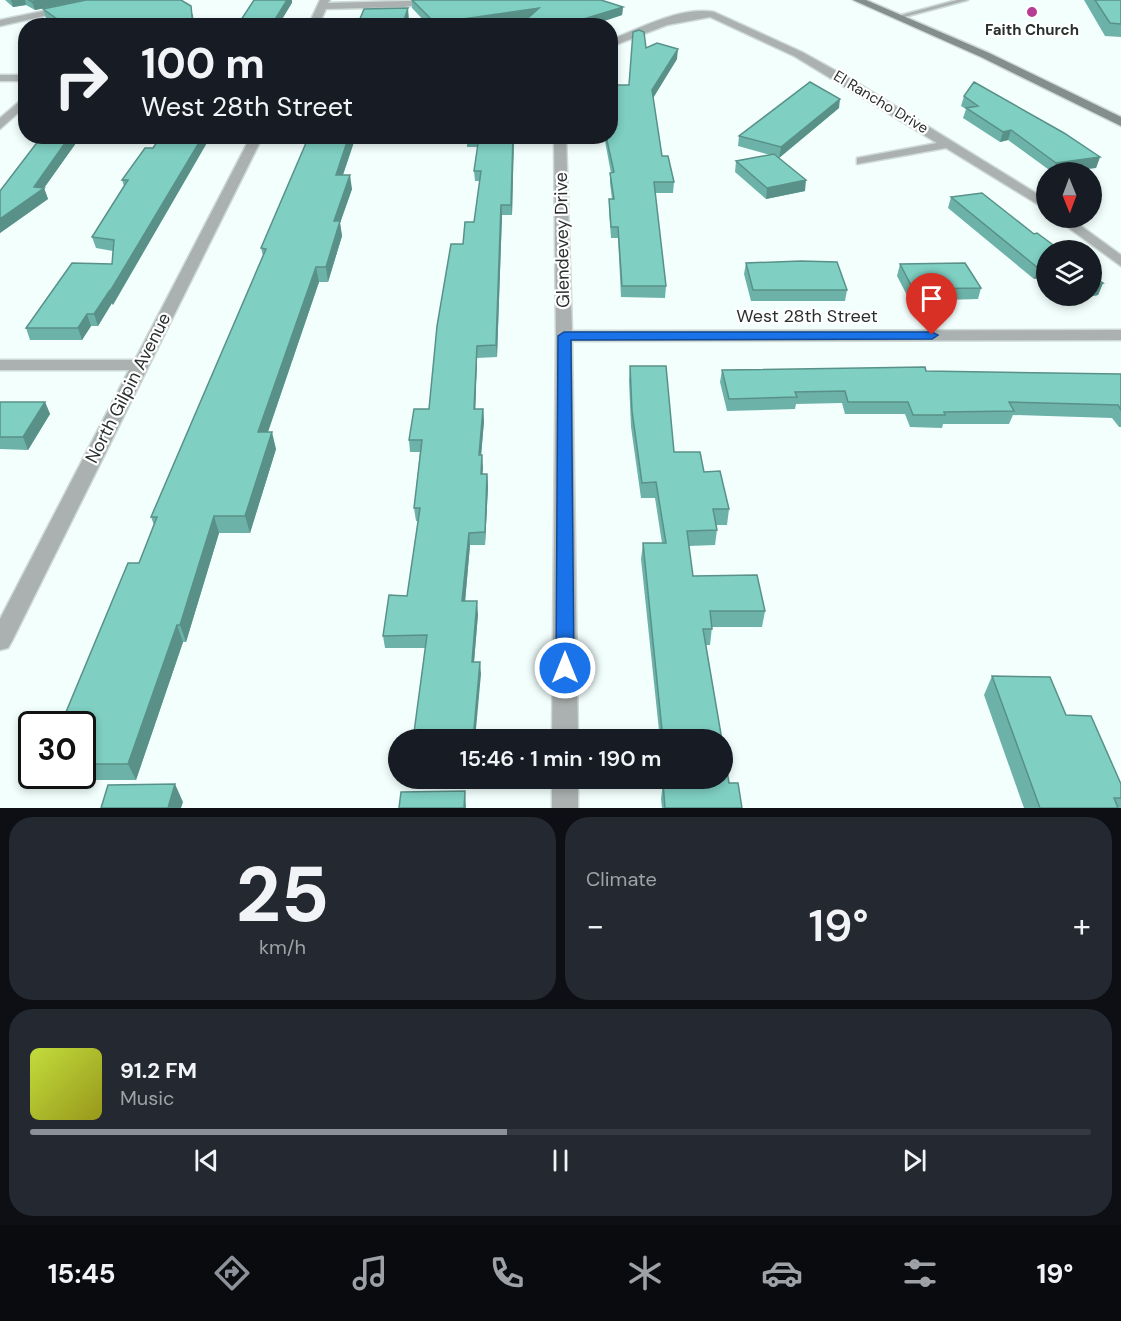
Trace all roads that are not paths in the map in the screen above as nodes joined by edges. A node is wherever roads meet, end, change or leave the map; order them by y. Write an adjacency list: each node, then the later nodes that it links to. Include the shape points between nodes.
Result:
1 (110, 0): 9 (street)
2 (439, 0): 6 (street, via 405,4)
3 (858, 0): 8 (main road)
4 (933, 0): 7 (lane)
5 (965, 0): 7 (lane)
6 (324, 3): 10 (street)
7 (946, 5): 8 (lane)
8 (897, 17): 17 (main road)
9 (24, 18)
10 (317, 18)
11 (18, 19): 12 (street)
12 (0, 23)
13 (618, 41): 21 (street, El Rancho Drive, via 663,23 706,13 798,54)
14 (0, 78): 15 (street)
15 (18, 78)
16 (18, 107): 18 (street)
17 (1121, 122)
18 (0, 125)
19 (253, 144): 29 (street, North Gilpin Avenue)
20 (560, 144): 27 (street, Glendevey Drive)
21 (950, 144): 22 (street); 23 (street, El Rancho Drive)
22 (862, 161)
23 (1036, 199)
24 (1075, 228): 25 (street)
25 (1121, 262)
26 (1121, 335): 27 (street, West 28th Street)
27 (564, 336): 31 (street, Glendevey Drive)
28 (0, 365): 29 (street)
29 (140, 365): 30 (street, North Gilpin Avenue)
30 (0, 640)
31 (565, 729)
32 (565, 789): 33 (street)
33 (565, 808)

